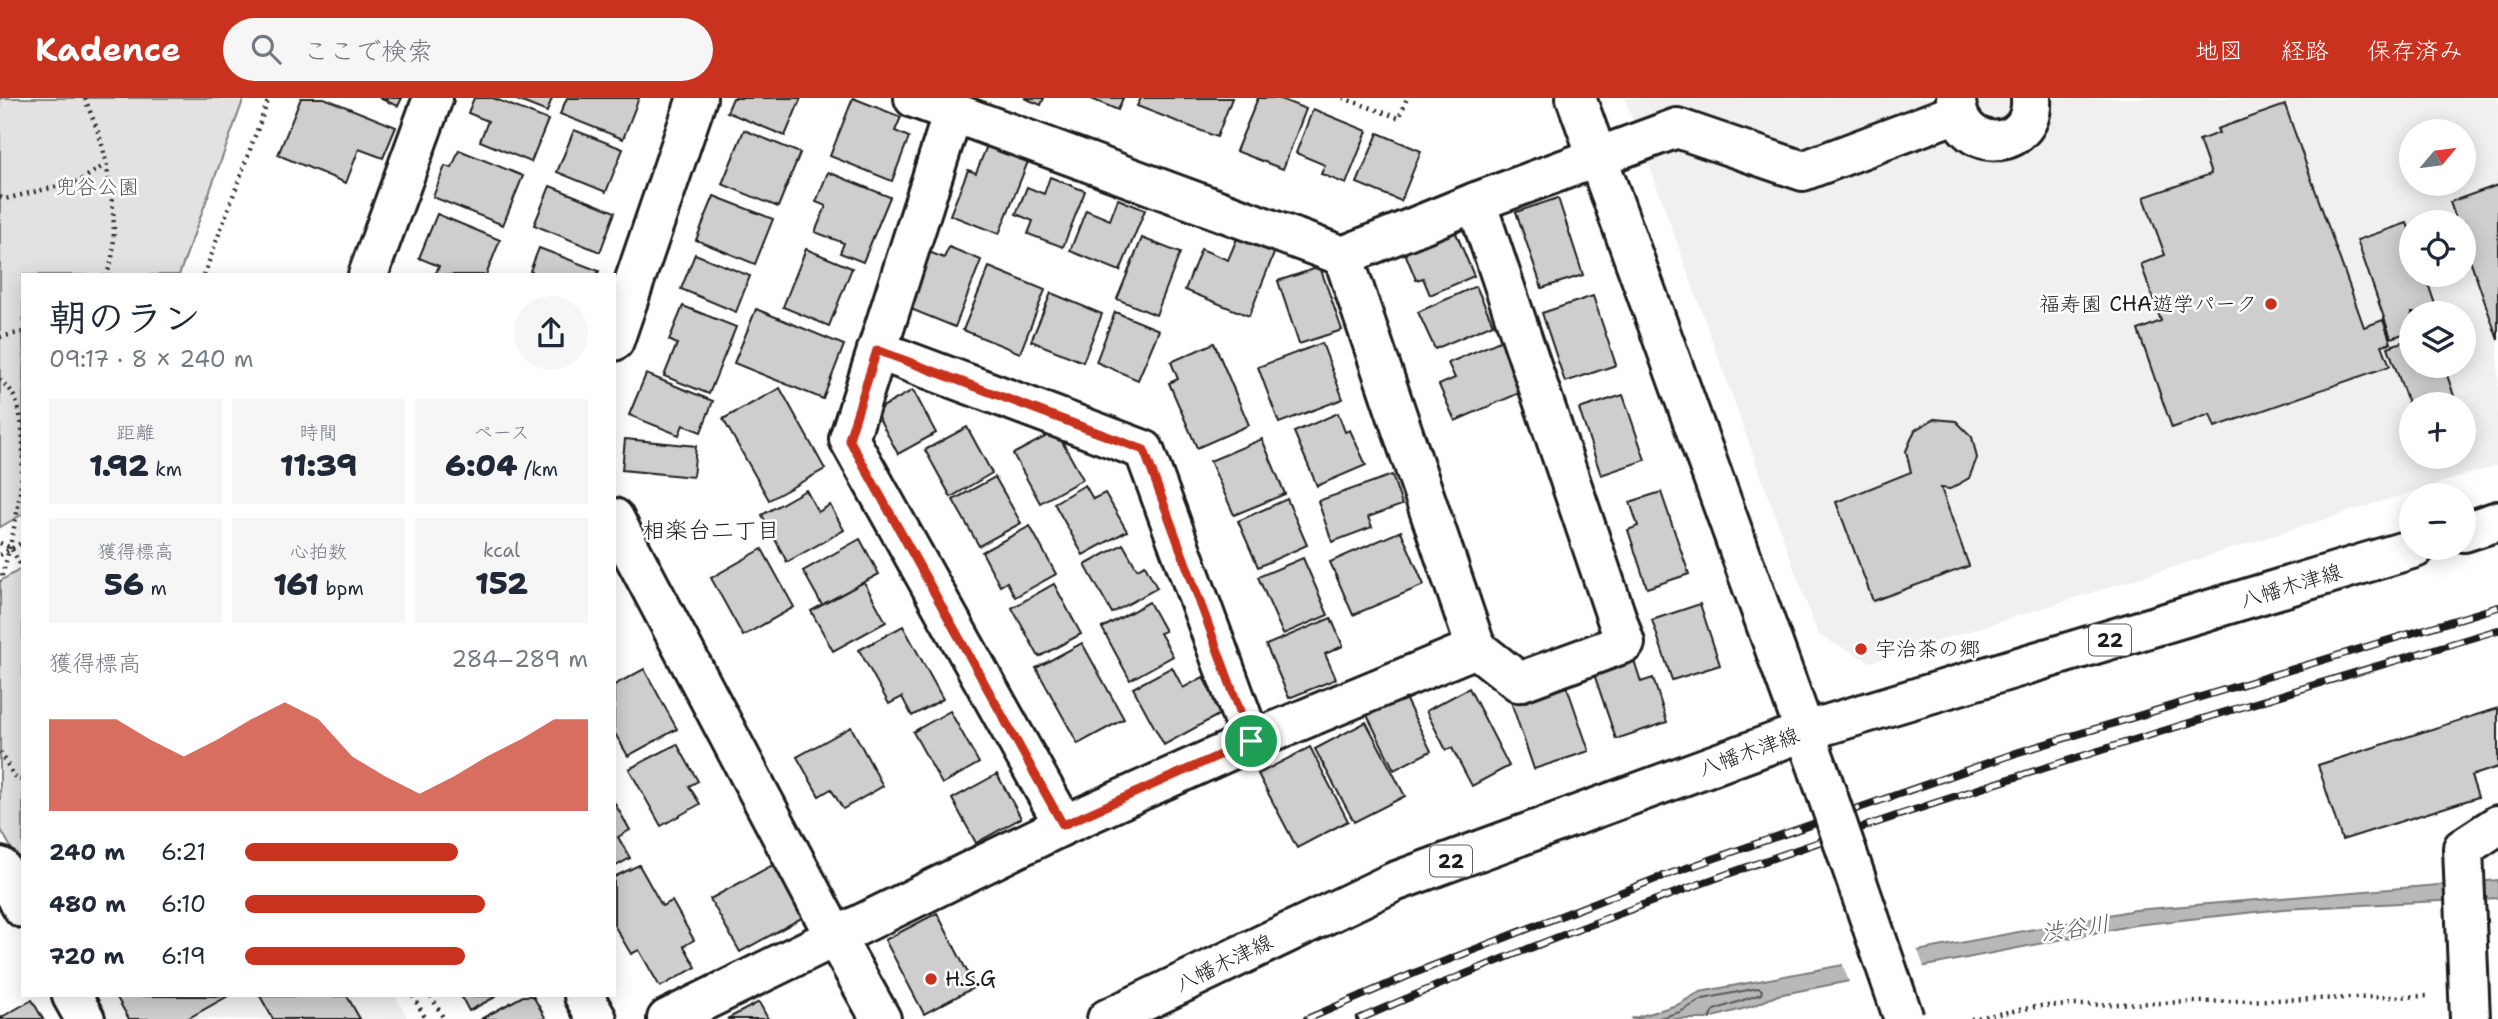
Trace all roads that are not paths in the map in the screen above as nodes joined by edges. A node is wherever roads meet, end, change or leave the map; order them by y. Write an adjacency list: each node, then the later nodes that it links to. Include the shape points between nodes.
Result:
1 (433, 98): 11 (street)
2 (697, 98): 12 (street)
3 (914, 98): 7 (street)
4 (1576, 98): 8 (street)
5 (2031, 98): 6 (street, via 2027,122 2004,140 1975,136 1964,126)
6 (1956, 105): 8 (street, via 1803,171 1677,128)
7 (953, 112): 10 (street); 13 (street)
8 (1597, 157): 9 (street); 19 (street)
9 (1476, 202): 10 (street); 18 (street, via 1625,643 1519,682)
10 (1343, 256): 18 (street)
11 (369, 273)
12 (616, 335)
13 (877, 350): 20 (street, via 1144,450); 21 (street, via 849,439)
14 (616, 522): 25 (street)
15 (2498, 522): 16 (street)
16 (2476, 528)
17 (2399, 553): 19 (street, 八幡木津線 / 22)
18 (1476, 649): 20 (street)
19 (1806, 731): 33 (street, 八幡木津線 / 22, via 1394,882); 34 (street, bridge)
20 (1251, 741): 21 (street)
21 (1063, 825): 25 (street)
22 (2498, 825): 28 (street, via 2463,848 2466,932)
23 (0, 867): 24 (street)
24 (21, 904)
25 (835, 937): 31 (street); 32 (street)
26 (73, 997): 29 (street)
27 (585, 997): 30 (street)
28 (2479, 1003)
29 (85, 1019)
30 (597, 1019)
31 (667, 1019)
32 (881, 1019)
33 (1107, 1019)
34 (1904, 1019)

